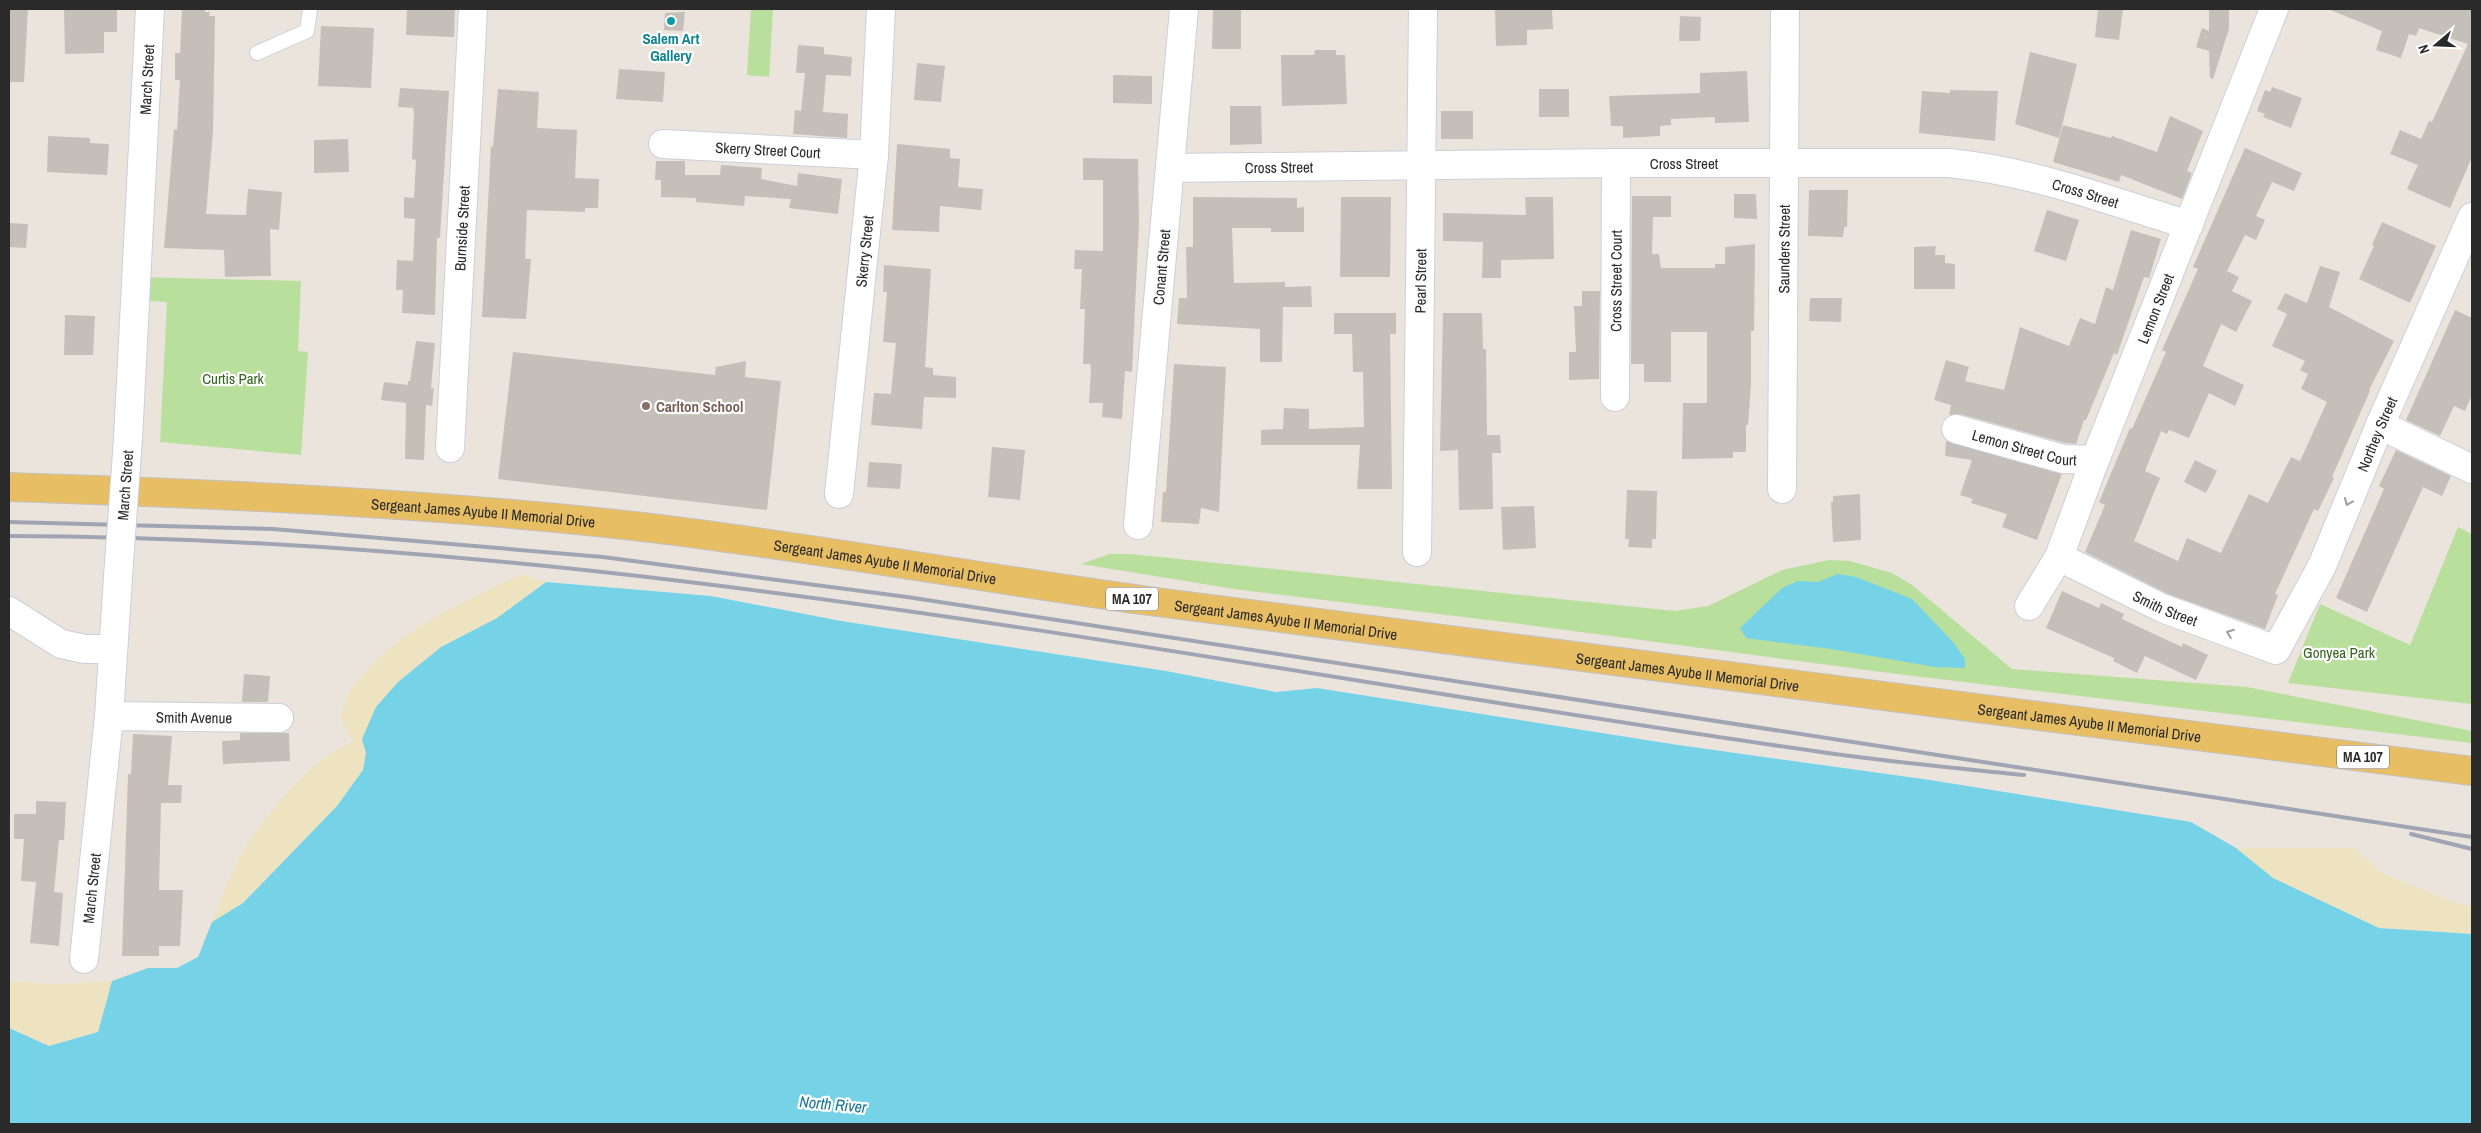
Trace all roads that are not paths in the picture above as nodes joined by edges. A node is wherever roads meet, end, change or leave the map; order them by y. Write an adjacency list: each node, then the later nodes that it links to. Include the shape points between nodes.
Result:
1 (150, 9): 32 (street, March Street, bridge, via 128,439)
2 (310, 9): 9 (lane, via 307,30)
3 (473, 9): 21 (street, Burnside Street)
4 (881, 9): 11 (street, Skerry Street)
5 (1184, 9): 15 (street, Conant Street)
6 (1423, 9): 14 (street, Pearl Street)
7 (1785, 9): 13 (street, Saunders Street)
8 (2274, 9): 17 (street, Lemon Street)
9 (258, 53)
10 (663, 144): 11 (street, Skerry Street Court)
11 (874, 154): 26 (street, Skerry Street)
12 (1616, 163): 13 (street, Cross Street); 14 (street, Cross Street); 18 (street, Cross Street Court)
13 (1785, 163): 17 (street, Cross Street, via 1949,163 1985,167 2026,175); 25 (street, Saunders Street)
14 (1420, 166): 15 (street, Cross Street); 28 (street, Pearl Street)
15 (1170, 168): 27 (street, Conant Street)
16 (2472, 217): 19 (street, Northey Street)
17 (2189, 225): 22 (street, Lemon Street)
18 (1615, 397)
19 (2380, 425): 23 (street); 33 (street, Northey Street, one-way to 33, via 2322,566)
20 (1956, 429): 22 (street, Lemon Street Court, via 2063,459)
21 (450, 448)
22 (2095, 460): 29 (street, Lemon Street)
23 (2472, 469)
24 (9, 488): 36 (main road, Sergeant James Ayube II Memorial Drive / MA 107, via 314,499 640,527 748,540 1144,600)
25 (1782, 489)
26 (839, 494)
27 (1138, 525)
28 (1417, 552)
29 (2059, 557): 30 (street, Lemon Street); 33 (street, Smith Street, one-way to 29, via 2162,608)
30 (2029, 606)
31 (9, 611): 32 (street, via 61,644 85,649)
32 (113, 649): 34 (street, March Street)
33 (2276, 650)
34 (109, 716): 35 (street, Smith Avenue); 37 (street, March Street)
35 (279, 718)
36 (2472, 771)
37 (84, 958)

